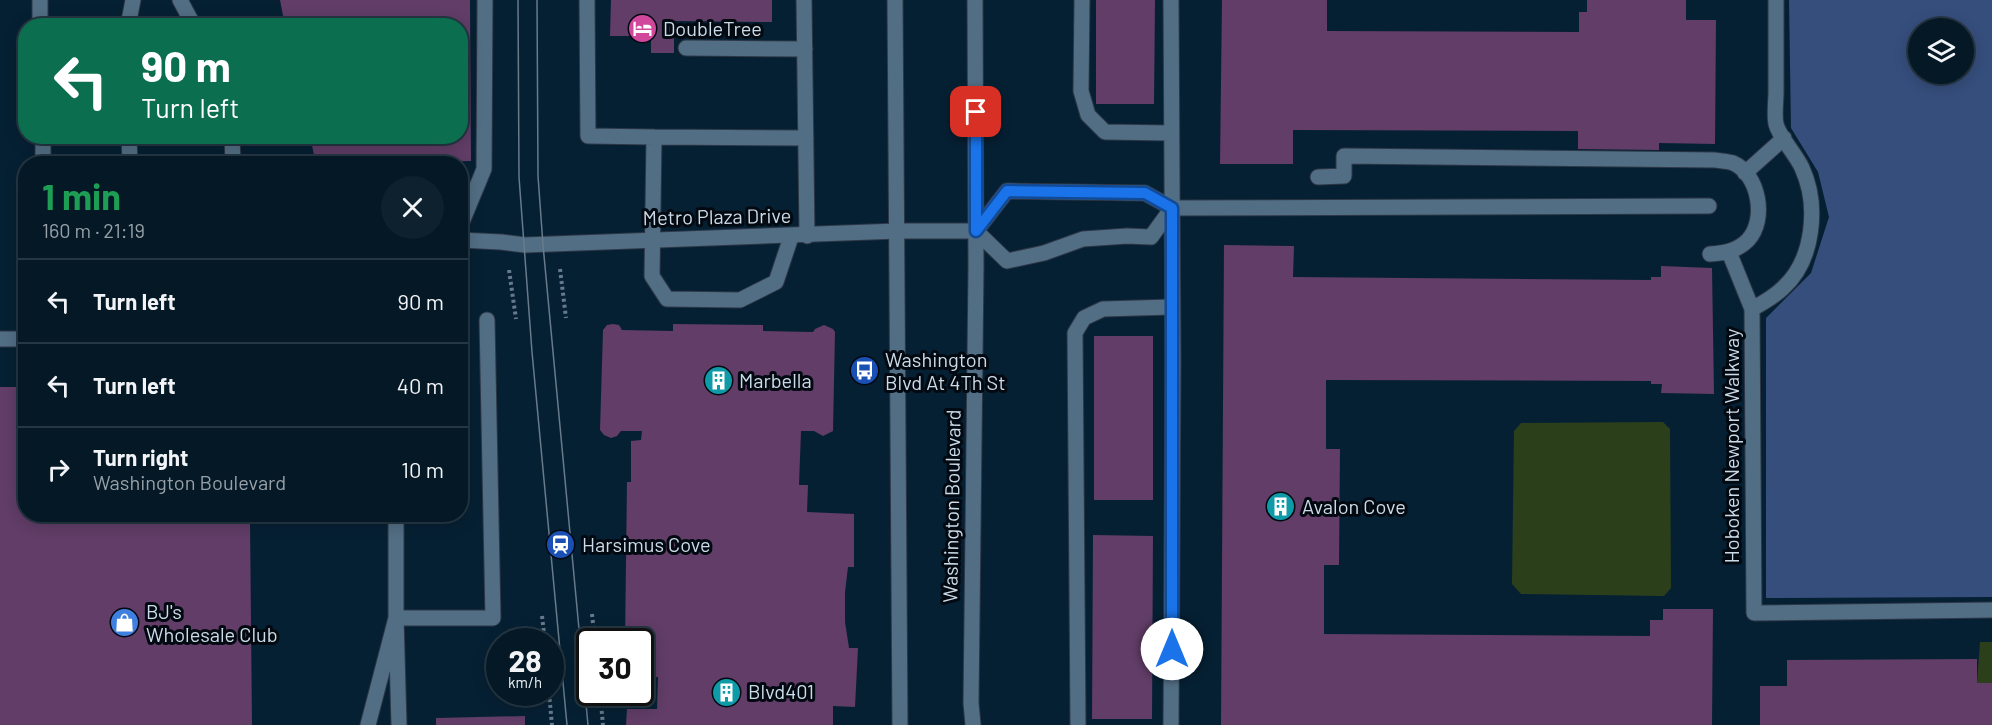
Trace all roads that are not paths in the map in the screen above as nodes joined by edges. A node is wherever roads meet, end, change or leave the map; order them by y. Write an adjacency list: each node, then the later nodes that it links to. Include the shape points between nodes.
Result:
1 (40, 0): 12 (street)
2 (133, 0): 13 (street)
3 (180, 0): 14 (street)
4 (485, 0): 24 (street, via 484,169)
5 (587, 0): 18 (street, via 588,136)
6 (804, 0): 16 (street)
7 (895, 0): 26 (street)
8 (975, 0): 27 (street, Washington Boulevard)
9 (1082, 0): 17 (street, via 1081,91 1088,115 1106,132)
10 (1171, 0): 17 (street)
11 (1776, 0): 20 (street, Hoboken Newport Walkway, via 1776,125)
12 (40, 18)
13 (130, 18)
14 (190, 18)
15 (686, 48): 16 (street)
16 (805, 49): 19 (street)
17 (1171, 133): 25 (street)
18 (654, 137): 19 (street); 31 (street)
19 (806, 138): 28 (street)
20 (1784, 138): 21 (street); 35 (street, Hoboken Newport Walkway, via 1806,180 1810,233 1805,253 1784,287)
21 (1745, 173): 22 (street, via 1733,164 1715,160 1344,156 1344,176); 32 (street, via 1758,194 1757,227 1748,240)
22 (1318, 177)
23 (1709, 206): 25 (street)
24 (468, 208)
25 (1172, 208): 27 (street, via 1145,193 1007,191); 27 (street, via 1151,237 1083,239 1044,254 1006,261); 34 (street)
26 (898, 231): 27 (street, Metro Plaza Drive); 28 (street, Metro Plaza Drive); 44 (street)
27 (976, 231): 45 (street, Washington Boulevard)
28 (807, 236): 29 (street, Metro Plaza Drive)
29 (791, 237): 31 (street, Metro Plaza Drive); 31 (street, via 776,282 740,300 667,299 652,276)
30 (468, 240): 31 (street, Metro Plaza Drive, via 525,245)
31 (652, 240)
32 (1729, 252): 33 (street); 35 (street)
33 (1710, 254)
34 (1172, 308): 46 (street, via 1103,309 1084,318 1076,333); 47 (street)
35 (1752, 309): 40 (street, Hoboken Newport Walkway, via 1754,613)
36 (487, 320): 41 (street, via 493,618)
37 (0, 339): 38 (street)
38 (18, 339)
39 (396, 522): 41 (street)
40 (1992, 610)
41 (396, 618): 42 (street); 43 (street)
42 (368, 725)
43 (399, 725)
44 (900, 725)
45 (973, 725)
46 (1078, 725)
47 (1172, 725)

